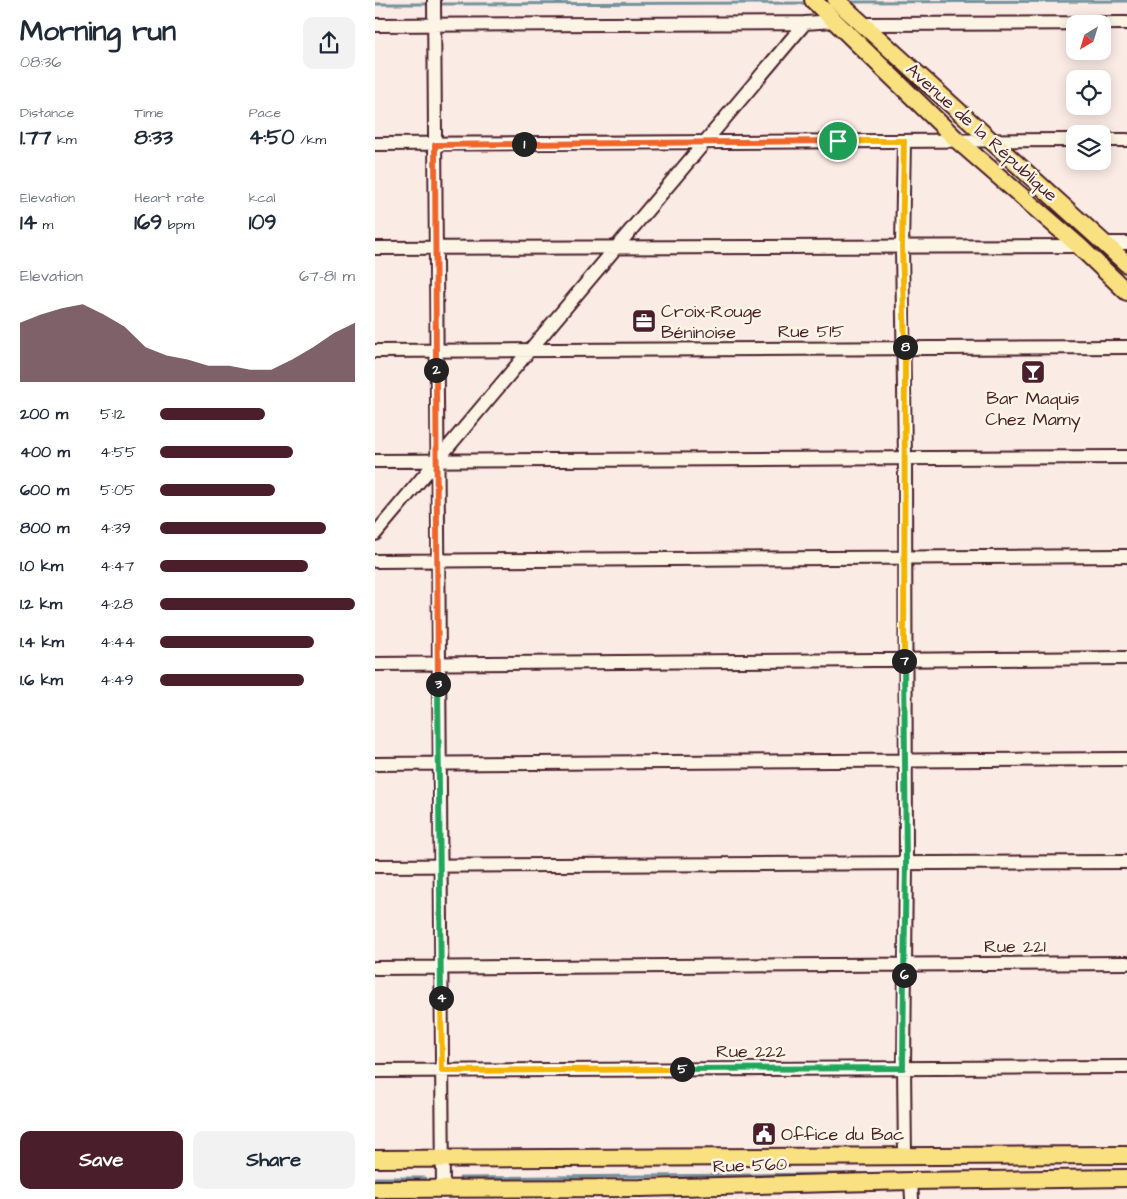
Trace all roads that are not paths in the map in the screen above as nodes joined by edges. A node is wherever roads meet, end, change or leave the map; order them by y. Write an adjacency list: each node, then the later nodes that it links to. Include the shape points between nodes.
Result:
1 (813, 0): 4 (main road, Avenue de la République)
2 (836, 0): 7 (main road, Avenue de la République)
3 (434, 12): 6 (street); 8 (street); 17 (street)
4 (834, 21): 6 (street); 14 (main road, Avenue de la République)
5 (1127, 23): 7 (street)
6 (805, 24): 12 (street)
7 (862, 24): 15 (main road, Avenue de la République)
8 (375, 25)
9 (1066, 140): 15 (street)
10 (1111, 140): 11 (street)
11 (1127, 140)
12 (706, 141): 13 (street); 17 (street); 20 (street)
13 (904, 141): 14 (street); 22 (street)
14 (958, 141): 15 (street); 21 (main road, Avenue de la République)
15 (993, 141): 18 (main road, Avenue de la République)
16 (375, 144): 17 (street)
17 (435, 145): 24 (street)
18 (1104, 243): 19 (street); 25 (main road, Avenue de la République)
19 (1127, 243)
20 (617, 246): 22 (street); 24 (street); 29 (street)
21 (1079, 246): 22 (street); 26 (main road, Avenue de la République)
22 (902, 247): 28 (street)
23 (375, 248): 24 (street)
24 (435, 248): 31 (street)
25 (1127, 264)
26 (1127, 292)
27 (1127, 347): 28 (street, Rue 515)
28 (905, 348): 29 (street, Rue 515); 33 (street)
29 (530, 349): 31 (street, Rue 515); 35 (street)
30 (375, 351): 31 (street, Rue 515)
31 (435, 351): 35 (street)
32 (1127, 457): 33 (street)
33 (905, 459): 35 (street); 38 (street)
34 (375, 461): 35 (street)
35 (436, 461): 36 (street); 39 (street)
36 (375, 534)
37 (1127, 556): 38 (street)
38 (905, 557): 39 (street); 42 (street)
39 (437, 560): 40 (street); 43 (street)
40 (375, 562)
41 (1127, 658): 42 (street)
42 (904, 659): 43 (street); 46 (street)
43 (438, 662): 44 (street); 47 (street)
44 (375, 664)
45 (1127, 759): 46 (street)
46 (904, 760): 47 (street); 50 (street)
47 (439, 763): 48 (street); 52 (street)
48 (375, 764)
49 (1127, 862): 50 (street)
50 (906, 863): 52 (street); 54 (street)
51 (375, 866): 52 (street)
52 (440, 866): 56 (street)
53 (1127, 963): 54 (street, Rue 221)
54 (904, 964): 56 (street, Rue 221); 58 (street)
55 (375, 968): 56 (street, Rue 221)
56 (441, 968): 60 (street)
57 (1127, 1067): 58 (street, Rue 222)
58 (903, 1068): 60 (street, Rue 222); 62 (street)
59 (375, 1071): 60 (street, Rue 222)
60 (442, 1071): 63 (street)
61 (1127, 1155): 62 (main road, Rue 560)
62 (905, 1156): 63 (main road, Rue 560)
63 (443, 1158): 64 (main road, Rue 560); 67 (street)
64 (375, 1159)
65 (1127, 1178): 66 (main road, Rue 560)
66 (911, 1181): 69 (main road, Rue 560); 70 (street)
67 (443, 1188): 68 (main road, Rue 560); 69 (main road, Rue 560)
68 (375, 1189)
69 (641, 1194)
70 (912, 1199)

